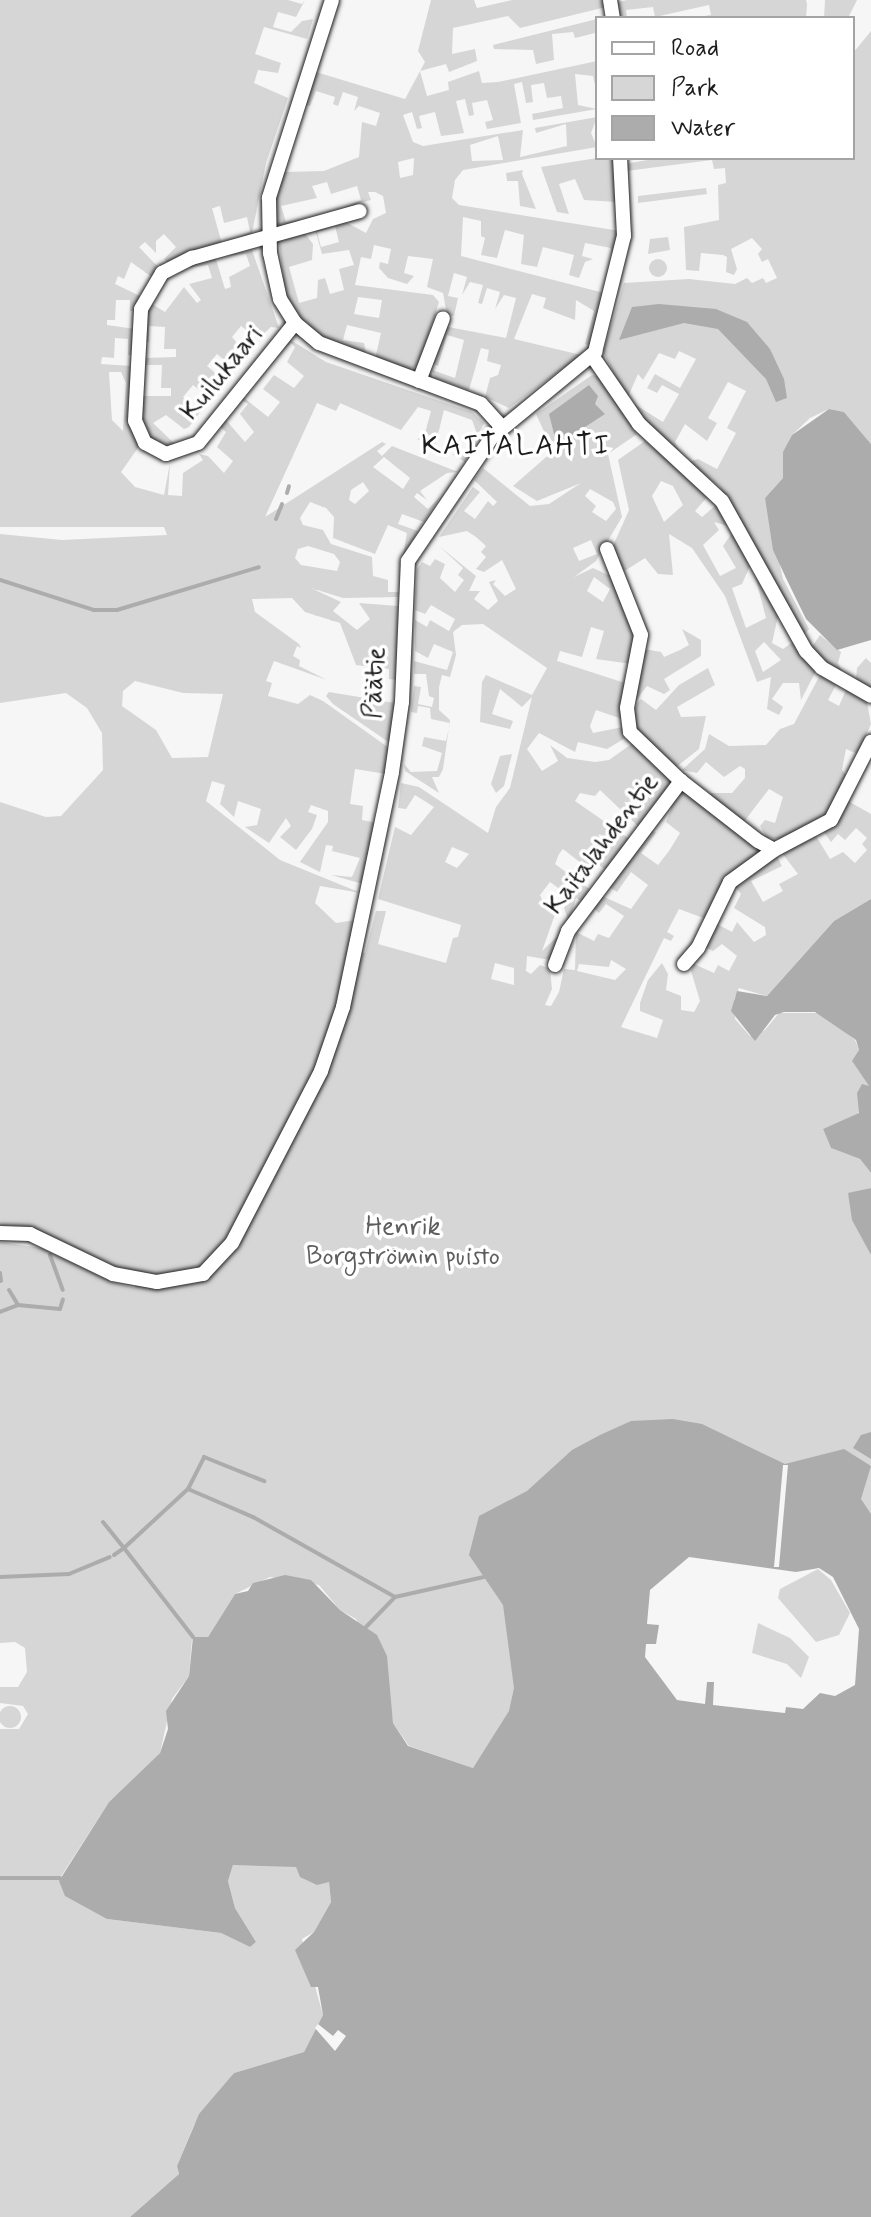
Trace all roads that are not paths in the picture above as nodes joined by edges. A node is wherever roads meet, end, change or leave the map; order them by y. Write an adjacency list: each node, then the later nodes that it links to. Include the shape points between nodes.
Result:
1 (332, 0): 4 (street, via 269,198)
2 (620, 160): 7 (street, via 624,236)
3 (360, 211): 4 (street, Kuilukaari)
4 (269, 237): 6 (street, via 275,287); 6 (street, Kuilukaari, via 176,264 146,295 135,421 145,443 166,454 198,443)
5 (443, 318): 8 (street)
6 (295, 323): 8 (street, via 328,348)
7 (593, 357): 9 (street, Päätie); 11 (street, via 639,424 722,501 806,651 822,668)
8 (419, 381): 9 (street, via 481,404)
9 (502, 427): 17 (street, Päätie, via 408,561 402,702 392,772 341,1015 321,1071 222,1257 192,1279 143,1282 113,1274 30,1234)
10 (607, 549): 13 (street, via 641,635 628,727)
11 (871, 696)
12 (871, 742): 14 (street, via 831,820)
13 (681, 781): 14 (street, Kaitalahdentie); 16 (street, Kaitalahdentie, via 568,931)
14 (774, 850): 15 (street, via 730,882 698,948)
15 (684, 964)
16 (555, 965)
17 (0, 1233)

